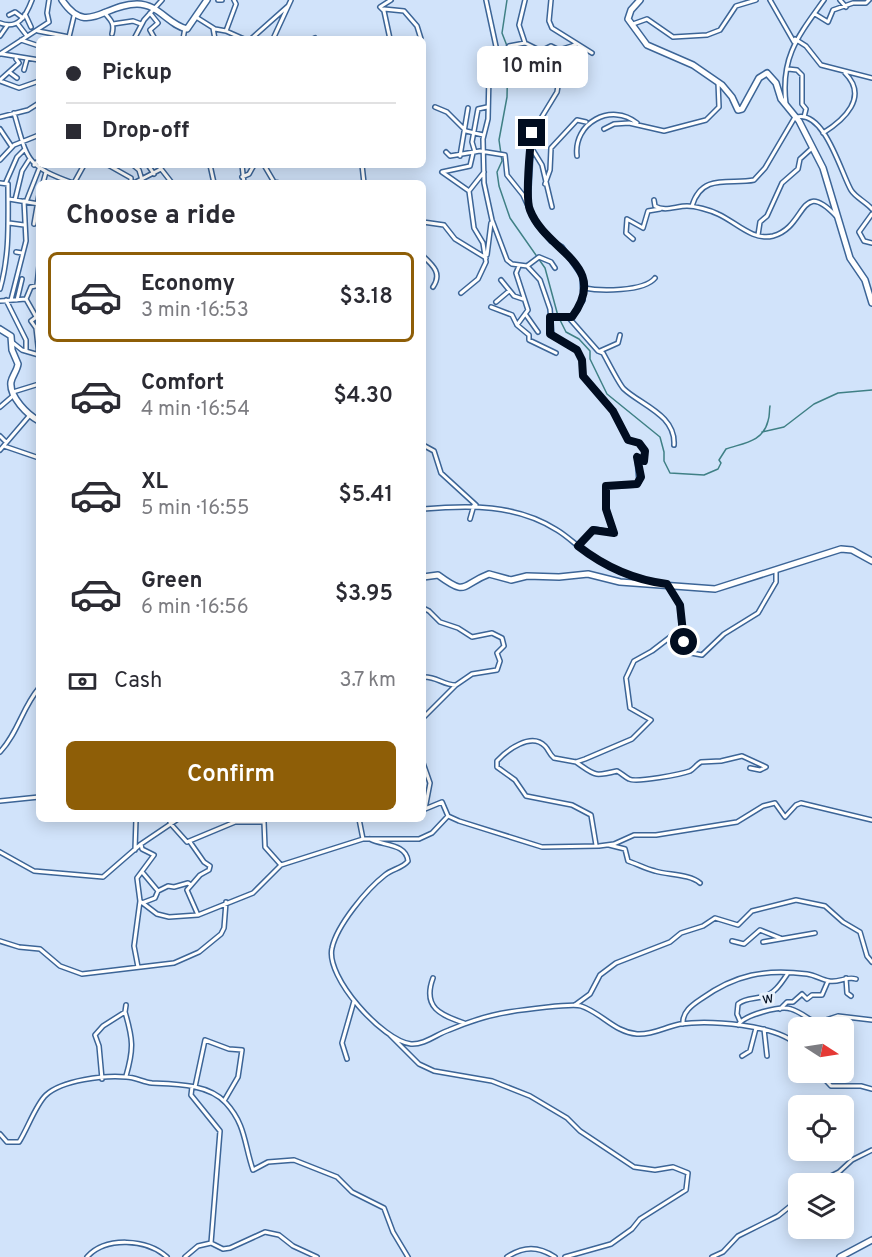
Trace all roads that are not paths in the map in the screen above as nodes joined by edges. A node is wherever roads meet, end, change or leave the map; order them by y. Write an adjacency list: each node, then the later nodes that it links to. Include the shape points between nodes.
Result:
1 (32, 0): 29 (street)
2 (49, 0): 43 (street, via 50,22)
3 (62, 0): 31 (main road)
4 (117, 0): 23 (street)
5 (160, 0): 24 (street)
6 (207, 0): 32 (main road)
7 (218, 0): 8 (street)
8 (222, 0)
9 (234, 0): 44 (street, via 236,5)
10 (291, 0): 21 (street)
11 (391, 0): 25 (street, via 380,7)
12 (486, 0): 73 (street, via 497,46)
13 (525, 0): 61 (street, via 519,23)
14 (551, 0): 62 (street, via 552,28)
15 (640, 0): 38 (main road, via 628,15)
16 (756, 0): 38 (street, via 736,6 720,30 707,35 674,37 646,19)
17 (770, 0): 60 (street)
18 (824, 0): 28 (street)
19 (840, 0): 22 (street)
20 (869, 0): 22 (street)
21 (288, 6): 55 (street); 56 (street)
22 (846, 7): 28 (street, via 831,12 828,22)
23 (118, 8): 24 (main road, via 137,4); 26 (main road)
24 (155, 9): 27 (street); 41 (main road)
25 (384, 9): 57 (street); 58 (street, via 404,11)
26 (104, 12): 31 (main road, via 86,18); 36 (street)
27 (150, 13): 37 (street); 51 (street, via 158,23 150,30)
28 (814, 13): 60 (street)
29 (25, 14): 33 (street); 40 (street)
30 (9, 15): 33 (street, via 15,12)
31 (74, 16): 49 (street)
32 (196, 17): 41 (main road); 42 (street)
33 (23, 18): 35 (street)
34 (0, 23): 39 (street)
35 (17, 24): 39 (street); 47 (street)
36 (113, 24): 37 (street); 45 (street)
37 (141, 24): 50 (street)
38 (631, 25): 78 (main road, via 647,45 670,53)
39 (7, 26): 46 (street)
40 (31, 27)
41 (185, 28): 52 (street)
42 (213, 28): 44 (street); 53 (street)
43 (39, 30): 47 (street); 48 (street)
44 (226, 31): 54 (street)
45 (112, 34)
46 (0, 36)
47 (27, 36): 59 (street)
48 (62, 36)
49 (69, 36)
50 (135, 36)
51 (153, 36)
52 (184, 36)
53 (214, 36)
54 (237, 36)
55 (254, 36)
56 (274, 36)
57 (389, 36)
58 (420, 36)
59 (21, 40): 63 (street); 65 (street)
60 (795, 41): 69 (street); 72 (street, via 806,46 821,65)
61 (525, 43): 62 (street, via 541,51 551,46 559,50); 73 (street, via 506,49)
62 (574, 45): 64 (street); 97 (street, via 581,52 562,61 557,92 533,131)
63 (36, 46)
64 (592, 53)
65 (1, 54): 66 (street)
66 (15, 57): 67 (street); 71 (street, via 20,63)
67 (27, 59): 68 (street); 70 (street)
68 (36, 60)
69 (788, 69): 80 (street); 85 (street, via 802,75 802,104 806,110)
70 (24, 70)
71 (9, 72): 74 (street); 76 (street)
72 (844, 72): 75 (street); 93 (street, via 854,86 854,104 845,118)
73 (489, 74): 83 (street)
74 (17, 78)
75 (872, 78)
76 (0, 82): 77 (street, via 19,88)
77 (36, 82)
78 (718, 82): 80 (main road, via 740,111 759,78 767,73); 88 (street, via 718,107 706,120 664,131)
79 (36, 105): 84 (street)
80 (786, 105): 85 (main road)
81 (435, 107): 91 (street, via 447,112)
82 (468, 108): 91 (street)
83 (487, 108): 92 (street, via 478,108); 94 (street)
84 (14, 113): 86 (street); 96 (street)
85 (799, 116): 93 (street); 137 (street, via 784,132 754,180 716,183 703,190); 143 (main road, via 823,168)
86 (0, 117)
87 (588, 123): 88 (street, via 616,114); 105 (street, via 578,141); 128 (street, via 577,120 554,144)
88 (638, 124): 90 (street, via 614,124)
89 (0, 129): 98 (street)
90 (604, 129)
91 (464, 130): 92 (street); 104 (street)
92 (474, 133): 94 (street); 103 (street)
93 (823, 133): 139 (street, via 832,144 852,192)
94 (483, 135): 101 (street)
95 (36, 136): 96 (street)
96 (22, 141): 98 (street); 99 (street)
97 (530, 145): 128 (street, via 542,165); 135 (street)
98 (12, 147): 106 (street)
99 (26, 149): 107 (street); 126 (street, via 17,157)
100 (812, 149): 148 (street, via 782,183 767,216 760,222)
101 (482, 151): 103 (street); 117 (street); 135 (street, via 505,154 507,175)
102 (447, 152): 104 (street)
103 (474, 152): 104 (street); 129 (street, via 470,166 442,172)
104 (460, 156)
105 (577, 156)
106 (1, 158)
107 (29, 160): 108 (street); 131 (street)
108 (34, 165)
109 (113, 168): 123 (street)
110 (137, 168): 124 (street)
111 (150, 168): 119 (street)
112 (161, 168): 119 (street)
113 (242, 168): 120 (street)
114 (252, 168): 120 (street)
115 (39, 169): 116 (street); 133 (street)
116 (46, 172): 121 (street); 122 (street)
117 (484, 172): 129 (street); 142 (street)
118 (66, 173): 121 (street)
119 (154, 174): 124 (street)
120 (242, 177): 125 (street)
121 (62, 179)
122 (44, 180)
123 (131, 180)
124 (142, 180)
125 (243, 180)
126 (6, 182): 127 (street); 130 (street)
127 (0, 183)
128 (545, 184): 136 (street)
129 (469, 191): 153 (street, via 474,228)
130 (9, 199): 131 (street); 145 (street)
131 (15, 200): 133 (street)
132 (654, 200): 138 (street)
133 (25, 201): 134 (street); 147 (street)
134 (36, 204)
135 (528, 205): 163 (street, via 545,235 562,247 580,272)
136 (552, 207)
137 (692, 207): 138 (street); 148 (street, via 717,214)
138 (660, 209): 149 (street, via 647,212 643,228 627,219 626,233)
139 (872, 209)
140 (36, 211): 146 (street)
141 (872, 214): 150 (street, via 859,232 864,241)
142 (491, 216): 153 (street); 155 (street, via 507,260)
143 (836, 216): 148 (street, via 823,203 812,201 805,204 796,222 786,229 774,236); 174 (main road, via 850,258 865,280)
144 (426, 222): 153 (street, via 444,225 455,239)
145 (9, 223): 147 (street); 164 (street, via 6,268)
146 (34, 224)
147 (24, 225): 152 (street)
148 (758, 235)
149 (633, 239)
150 (872, 243)
151 (16, 252): 152 (street)
152 (22, 253): 170 (street)
153 (486, 258): 166 (street, via 478,279)
154 (426, 259): 162 (street, via 439,277)
155 (519, 266): 156 (street); 168 (street, via 516,273)
156 (527, 266): 157 (street, via 539,257); 177 (street, via 540,280)
157 (555, 268)
158 (655, 278): 163 (street, via 648,285 607,291)
159 (22, 279): 171 (street)
160 (501, 280): 165 (street)
161 (36, 285): 167 (street, via 31,286)
162 (433, 287)
163 (584, 288): 179 (street, via 582,303)
164 (0, 289)
165 (509, 291): 168 (street); 173 (street)
166 (461, 294)
167 (26, 299): 171 (street); 178 (street)
168 (523, 299): 176 (street)
169 (6, 300): 170 (street); 172 (street); 186 (street, via 26,340)
170 (11, 300): 171 (street)
171 (17, 300)
172 (0, 301)
173 (496, 302)
174 (872, 303)
175 (491, 307): 180 (street, via 512,315)
176 (526, 315): 180 (street); 183 (street)
177 (550, 317): 179 (street); 204 (street, via 550,334 577,350 586,381 613,411 628,440 645,450 644,461 637,457 641,477 637,484 606,486 606,509 614,533 593,530)
178 (35, 318): 182 (street, via 31,321)
179 (568, 318): 187 (street)
180 (517, 325): 188 (street, via 529,335 529,340)
181 (0, 328): 185 (main road)
182 (36, 328)
183 (538, 332)
184 (620, 335): 187 (street, via 618,343)
185 (12, 342): 186 (street); 191 (main road, via 18,366 11,381)
186 (26, 351): 189 (street)
187 (600, 351): 197 (street, via 621,387 666,420 675,435)
188 (556, 353)
189 (36, 354)
190 (36, 385): 191 (street)
191 (13, 393): 192 (street); 193 (main road)
192 (0, 407)
193 (30, 415): 194 (main road); 196 (street)
194 (36, 419)
195 (0, 436): 196 (street)
196 (5, 444): 199 (street); 200 (street)
197 (674, 445)
198 (426, 447): 201 (street, via 434,451 441,473)
199 (0, 450)
200 (36, 457)
201 (475, 505): 202 (street); 203 (street); 204 (street, via 515,512 544,523)
202 (426, 509)
203 (470, 519)
204 (578, 546): 208 (street, via 625,574)
205 (872, 561): 206 (main road, via 846,549)
206 (776, 571): 209 (main road, via 715,589); 211 (street, via 776,582 758,613 724,634 703,655 690,652)
207 (426, 576): 208 (main road, via 438,574 458,588 470,586 489,574 512,580 588,574 620,582)
208 (648, 582): 209 (main road)
209 (667, 584): 211 (street, via 680,605)
210 (426, 610): 213 (street, via 440,622 472,637 492,633 502,638 504,646 497,653 497,670 472,674)
211 (682, 628): 217 (street, via 634,661 627,675 630,708 651,720 649,723 632,739)
212 (426, 677): 213 (street)
213 (456, 685): 215 (street)
214 (36, 692): 216 (street, via 28,701 20,726)
215 (426, 715)
216 (0, 752)
217 (576, 762): 218 (street, via 594,775 601,777 617,771 639,780 678,776 692,771 701,762 738,756 766,766 760,770); 237 (street, via 554,758 534,740 508,749 497,764 526,796 572,805 591,814)
218 (750, 768)
219 (426, 772): 221 (street, via 430,783)
220 (36, 796): 222 (street)
221 (426, 800)
222 (0, 801)
223 (426, 807): 224 (street, via 442,802)
224 (448, 816): 233 (street, via 432,833 419,839); 237 (street, via 537,846)
225 (872, 820): 236 (street, via 801,803 785,817 775,803 737,822 634,835)
226 (136, 822): 238 (street)
227 (173, 822): 231 (street)
228 (235, 822): 234 (street)
229 (263, 822): 240 (street, via 263,844)
230 (360, 822): 232 (street)
231 (170, 824): 234 (street); 235 (street)
232 (363, 839): 233 (street); 240 (street)
233 (370, 839): 261 (street, via 401,849 408,859 364,896 333,943 336,972)
234 (189, 842): 243 (street, via 210,866)
235 (141, 844): 238 (street); 241 (street, via 142,849 154,855)
236 (607, 844): 237 (street); 242 (street, via 625,849 628,861 658,872 678,873)
237 (596, 846)
238 (135, 850): 239 (street, via 100,878 29,870)
239 (0, 852)
240 (281, 866): 246 (street, via 253,892)
241 (143, 873): 244 (street); 245 (street, via 137,880)
242 (700, 883)
243 (191, 885): 244 (street, via 168,886); 247 (street, via 187,890)
244 (158, 891): 245 (street, via 155,898)
245 (141, 902): 247 (street, via 169,918); 254 (street, via 134,946)
246 (226, 902): 247 (street); 254 (street, via 223,931 199,952 178,962)
247 (198, 915)
248 (815, 933): 249 (street)
249 (780, 938): 251 (street, via 761,930 744,944); 252 (street)
250 (0, 941): 254 (street, via 39,949 60,966 82,974)
251 (732, 941)
252 (763, 942)
253 (872, 962): 263 (street, via 860,932 825,906 796,900 752,911 738,925 716,918 670,942 616,963 600,975 590,994)
254 (138, 967)
255 (788, 973): 259 (street); 268 (street, via 777,990 738,1004); 269 (street, via 735,979 693,1005 684,1014)
256 (433, 978): 267 (street, via 429,988 436,1011)
257 (846, 978): 258 (street); 259 (street); 260 (street, via 847,993)
258 (857, 980)
259 (828, 981): 264 (street, via 822,995 806,999 802,994)
260 (851, 996)
261 (354, 1001): 272 (street); 276 (street, via 342,1043)
262 (126, 1005): 265 (street)
263 (575, 1005): 267 (street, via 506,1012); 269 (street, via 627,1033 651,1034)
264 (780, 1009): 266 (street, w, via 791,1008 817,1023 838,1016); 268 (street, w, via 755,1013)
265 (124, 1012): 277 (street, via 132,1034 131,1063); 278 (street, via 95,1034)
266 (872, 1020)
267 (465, 1023): 272 (street, via 414,1044 400,1041)
268 (739, 1023): 269 (street); 270 (street)
269 (683, 1024)
270 (756, 1027): 271 (street); 274 (street, via 750,1051)
271 (764, 1029): 273 (street); 275 (street)
272 (390, 1033): 296 (street, via 419,1064 458,1077 492,1081 529,1096 567,1118 629,1164 644,1169 674,1167 688,1173 686,1190 640,1219 613,1243)
273 (788, 1041)
274 (742, 1056)
275 (767, 1056)
276 (347, 1059)
277 (126, 1077): 278 (street); 280 (street)
278 (102, 1079): 283 (street, via 74,1081 48,1094 17,1143 7,1142)
279 (828, 1083): 281 (street)
280 (194, 1087): 282 (street); 282 (street, via 205,1040 242,1050 238,1077); 288 (street, via 189,1091 191,1095 220,1132)
281 (872, 1089)
282 (224, 1101): 293 (street, via 244,1129 245,1146 254,1170 268,1162 292,1160 338,1177 352,1192 384,1208)
283 (0, 1134)
284 (872, 1150): 285 (street)
285 (837, 1173)
286 (788, 1208): 297 (street, via 738,1236 723,1252)
287 (872, 1240): 298 (main road)
288 (211, 1244): 291 (street, via 198,1246); 292 (street, via 227,1249 257,1233 269,1232)
289 (87, 1257): 290 (street, via 98,1249 132,1242 156,1249)
290 (167, 1257)
291 (185, 1257)
292 (318, 1257)
293 (408, 1257)
294 (507, 1257): 295 (street, via 536,1248)
295 (555, 1257)
296 (565, 1257)
297 (712, 1257)
298 (840, 1257)

